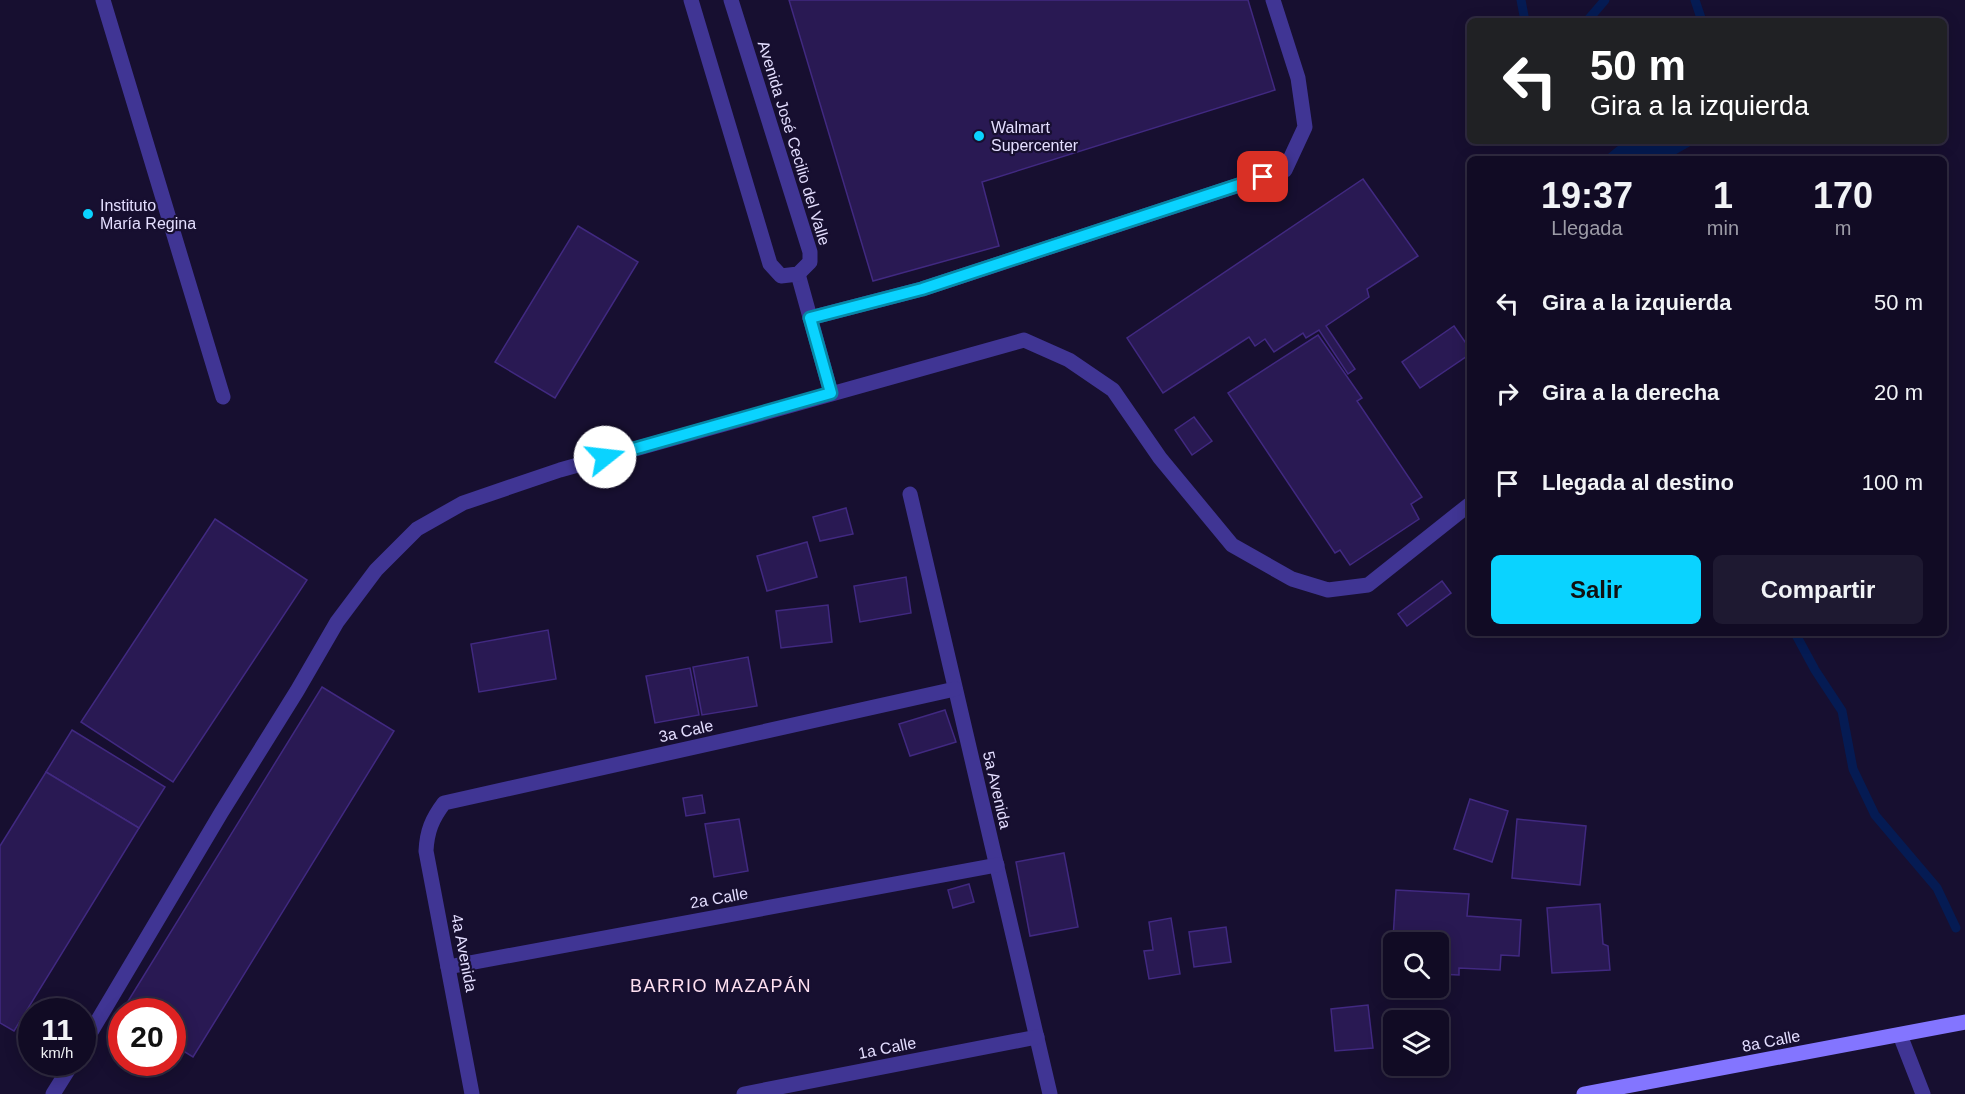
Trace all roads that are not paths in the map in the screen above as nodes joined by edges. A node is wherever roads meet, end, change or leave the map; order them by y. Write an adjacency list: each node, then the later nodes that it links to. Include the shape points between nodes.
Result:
1 (103, 0): 8 (street)
2 (691, 0): 5 (street, via 770,264 781,276)
3 (731, 0): 5 (street, Avenida José Cecilio del Valle, via 810,252 810,262)
4 (1273, 0): 6 (street, via 1298,78 1305,127 1285,170 922,289)
5 (798, 274): 6 (street)
6 (810, 318): 7 (street)
7 (831, 393): 10 (street, via 1024,340 1069,360 1113,390 1160,458 1232,545 1292,579 1328,590 1368,585); 16 (street, via 560,470 463,503 417,529 376,570 337,622)
8 (224, 397)
9 (910, 494): 11 (street, 5a Avenida)
10 (1467, 506)
11 (955, 689): 12 (street, 3a Cale, via 444,803); 13 (street, 5a Avenida)
12 (432, 819): 14 (street, 4a Avenida, via 426,851)
13 (997, 865): 14 (street, 2a Calle); 18 (street, 5a Avenida)
14 (448, 967): 21 (street, 4a Avenida)
15 (1965, 1022): 17 (street, 8a Calle)
16 (96, 1023)
17 (1900, 1035): 24 (street, 8a Calle); 25 (street)
18 (1037, 1037): 22 (street, 1a Calle); 23 (street, 5a Avenida)
19 (64, 1076): 20 (street)
20 (53, 1094)
21 (472, 1094)
22 (744, 1094)
23 (1050, 1094)
24 (1584, 1094)
25 (1923, 1094)

